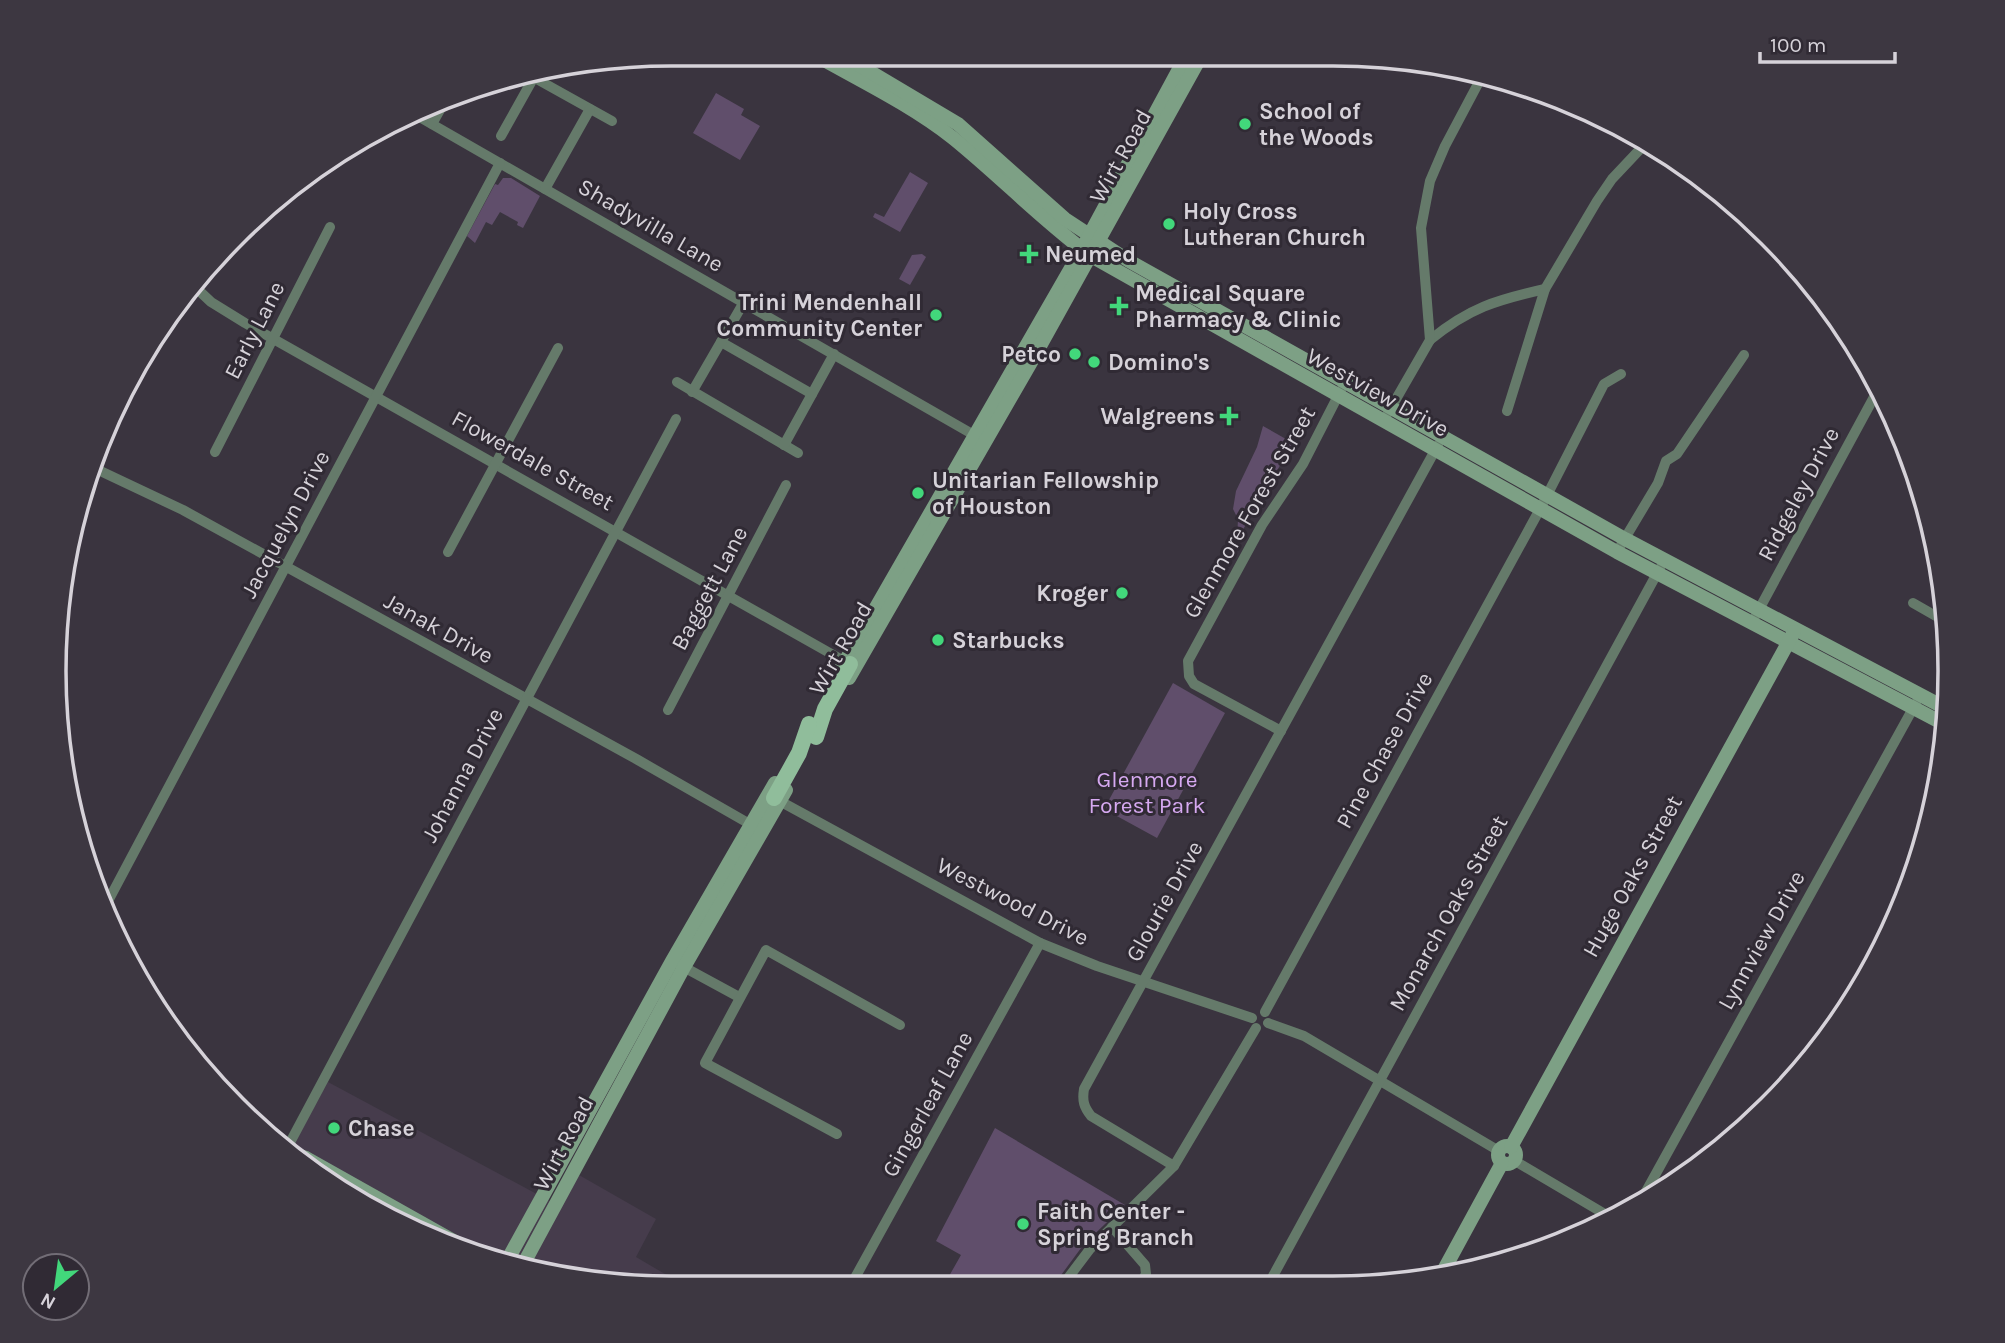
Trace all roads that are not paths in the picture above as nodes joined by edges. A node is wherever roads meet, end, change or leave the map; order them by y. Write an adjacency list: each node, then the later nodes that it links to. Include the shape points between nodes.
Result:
1 (834, 66): 13 (main road, Westview Drive)
2 (858, 66): 13 (main road, Westview Drive)
3 (1181, 66): 19 (main road, Wirt Road)
4 (1195, 66): 19 (main road, Wirt Road)
5 (540, 81): 8 (street)
6 (529, 84): 14 (street)
7 (1478, 84): 24 (street, via 1430,181 1421,228)
8 (590, 109): 11 (street); 17 (street)
9 (438, 114): 12 (street)
10 (425, 120): 12 (street, Shadyvilla Lane)
11 (612, 121)
12 (432, 124): 16 (street, Shadyvilla Lane)
13 (954, 130): 19 (main road, Westview Drive, via 987,157 1041,217)
14 (501, 136)
15 (1640, 150): 20 (street, via 1605,190)
16 (500, 163): 17 (street, Shadyvilla Lane); 34 (street, Jacquelyn Drive)
17 (545, 189): 22 (street, Shadyvilla Lane)
18 (330, 227): 23 (street, Early Lane)
19 (1090, 246): 31 (main road, Westview Drive); 39 (main road, Wirt Road); 58 (main road, Wirt Road, via 927,547)
20 (1545, 289): 24 (street, via 1480,307); 36 (street)
21 (201, 292): 23 (street, Flowerdale Street)
22 (744, 302): 25 (street); 27 (street, Shadyvilla Lane)
23 (273, 339): 34 (street, Flowerdale Street); 42 (street, Early Lane)
24 (1430, 340): 37 (street)
25 (721, 342): 32 (street); 33 (street)
26 (558, 348): 44 (street)
27 (834, 354): 33 (street); 39 (street, Shadyvilla Lane)
28 (1744, 355): 49 (street, via 1677,454 1666,461)
29 (1621, 374): 47 (street, Pine Chase Drive, via 1604,384)
30 (677, 382): 32 (street)
31 (1341, 389): 37 (main road, Westview Drive); 63 (street, Glenmore Forest Street, via 1303,464 1262,525 1188,661 1194,684)
32 (692, 391): 41 (street)
33 (812, 394): 41 (street)
34 (376, 396): 44 (street, Flowerdale Street); 52 (street, Jacquelyn Drive)
35 (1873, 399): 55 (street, Ridgeley Drive)
36 (1507, 411)
37 (1387, 415): 40 (main road, Westview Drive)
38 (676, 419): 48 (street, Johanna Drive)
39 (974, 435): 58 (main road, Wirt Road)
40 (1439, 444): 47 (main road, Westview Drive); 63 (street, Glourie Drive)
41 (784, 445): 43 (street)
42 (215, 452)
43 (798, 453)
44 (495, 463): 48 (street, Flowerdale Street); 50 (street)
45 (101, 471): 52 (street, Janak Drive)
46 (786, 485): 53 (street, Baggett Lane)
47 (1543, 502): 49 (main road, Westview Drive); 71 (street, Pine Chase Drive)
48 (616, 531): 53 (street, Flowerdale Street); 59 (street, Johanna Drive)
49 (1621, 545): 51 (main road, Westview Drive)
50 (448, 552)
51 (1661, 566): 55 (main road, Westview Drive); 74 (street, Monarch Oaks Street)
52 (286, 567): 59 (street, Janak Drive); 66 (street, Jacquelyn Drive)
53 (729, 595): 58 (street, Flowerdale Street); 61 (street, Baggett Lane)
54 (1913, 603): 56 (street)
55 (1756, 615): 57 (main road, Westview Drive)
56 (1935, 616)
57 (1793, 634): 60 (main road, Westview Drive); 78 (main road, Huge Oaks Street)
58 (850, 664): 64 (main road)
59 (526, 699): 65 (street, Janak Drive); 77 (street, Johanna Drive)
60 (1917, 701): 62 (main road, Westview Drive); 81 (street, Lynnview Drive)
61 (668, 710)
62 (1937, 710)
63 (1281, 731): 69 (street, Glourie Drive)
64 (774, 798): 65 (main road, Wirt Road); 67 (street, Westwood Drive)
65 (756, 828): 68 (main road, Wirt Road)
66 (111, 896)
67 (1040, 943): 69 (street, Westwood Drive); 88 (street, Gingerleaf Lane)
68 (678, 964): 70 (street); 75 (main road, Wirt Road)
69 (1144, 980): 72 (street, Westwood Drive); 79 (street, Glourie Drive, via 1082,1098 1091,1116)
70 (739, 997): 73 (street, via 766,950); 76 (street, via 705,1063)
71 (1267, 1018): 72 (street, via 1259,1011); 74 (street)
72 (1254, 1023): 79 (street)
73 (900, 1025)
74 (1380, 1079): 78 (street); 91 (street, Monarch Oaks Street)
75 (595, 1117): 85 (main road, Wirt Road); 86 (main road, Wirt Road)
76 (837, 1134)
77 (291, 1141)
78 (1506, 1156): 82 (street); 87 (main road, Huge Oaks Street)
79 (1174, 1166): 84 (street)
80 (331, 1172): 83 (main road)
81 (1648, 1188)
82 (1603, 1213)
83 (412, 1217)
84 (1112, 1227): 89 (street); 90 (street, via 1145,1265)
85 (510, 1254)
86 (526, 1259)
87 (1446, 1266)
88 (855, 1276)
89 (1070, 1276)
90 (1145, 1276)
91 (1273, 1276)

